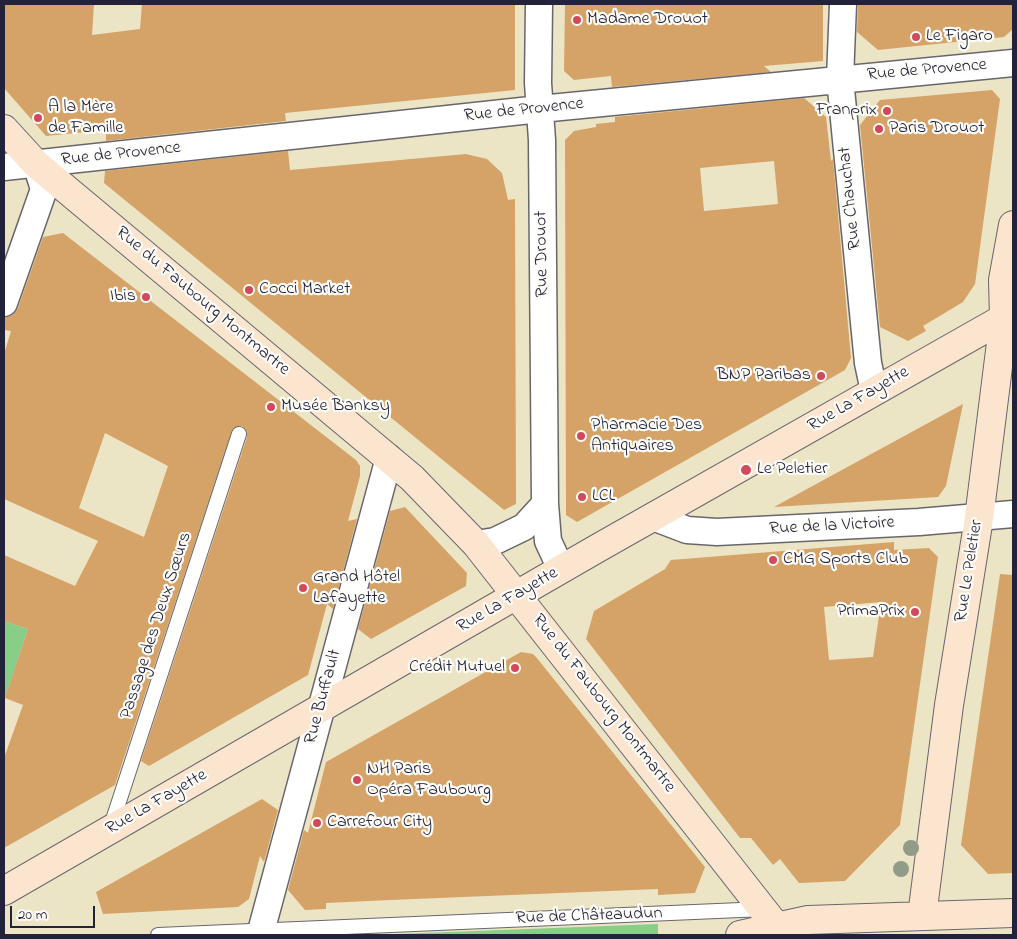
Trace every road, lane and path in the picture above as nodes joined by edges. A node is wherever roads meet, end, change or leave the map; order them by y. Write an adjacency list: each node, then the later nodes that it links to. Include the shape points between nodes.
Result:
1 (539, 4): 5 (street, Rue Drouot)
2 (843, 4): 4 (street, Rue Chauchat)
3 (1013, 63): 4 (street, Rue de Provence)
4 (840, 79): 5 (street, Rue de Provence); 12 (street, Rue Chauchat, via 868,363)
5 (540, 109): 7 (street, Rue de Provence); 15 (street, Rue Drouot)
6 (4, 130): 7 (street, Rue du Faubourg Montmartre)
7 (36, 164): 8 (street, Rue de Provence); 10 (street, via 44,189); 14 (street, Rue du Faubourg Montmartre)
8 (4, 168)
9 (1013, 225): 11 (street, Rue Le Peletier, via 1003,280)
10 (4, 303)
11 (1009, 316): 12 (street, Rue La Fayette); 18 (street, Rue Le Peletier)
12 (874, 391): 17 (street, Rue La Fayette)
13 (240, 434): 23 (lane, Passage des Deux Sœurs)
14 (389, 458): 19 (street, Rue du Faubourg Montmartre); 22 (street, Rue Buffault)
15 (545, 504): 19 (street, via 524,527 495,541); 20 (street, Rue Drouot, via 548,541)
16 (1013, 514): 18 (street, Rue de la Victoire)
17 (653, 517): 18 (street, Rue de la Victoire, via 687,530 717,532); 20 (street, Rue La Fayette)
18 (979, 518): 26 (street, Rue Le Peletier, via 949,705)
19 (476, 544): 21 (street, Rue du Faubourg Montmartre)
20 (561, 569): 21 (street, Rue La Fayette)
21 (518, 595): 22 (street, Rue La Fayette); 27 (street, Rue du Faubourg Montmartre)
22 (322, 707): 23 (street, Rue La Fayette); 28 (street, Rue Buffault)
23 (110, 830): 24 (street, Rue La Fayette)
24 (4, 891)
25 (1013, 913): 26 (street, Rue de Châteaudun)
26 (922, 916): 27 (street, Rue de Châteaudun); 31 (street)
27 (775, 924): 28 (lane, Rue de Châteaudun); 30 (street, Rue de Châteaudun)
28 (261, 932): 29 (lane, Rue de Châteaudun)
29 (158, 935)
30 (740, 935)
31 (901, 935)

